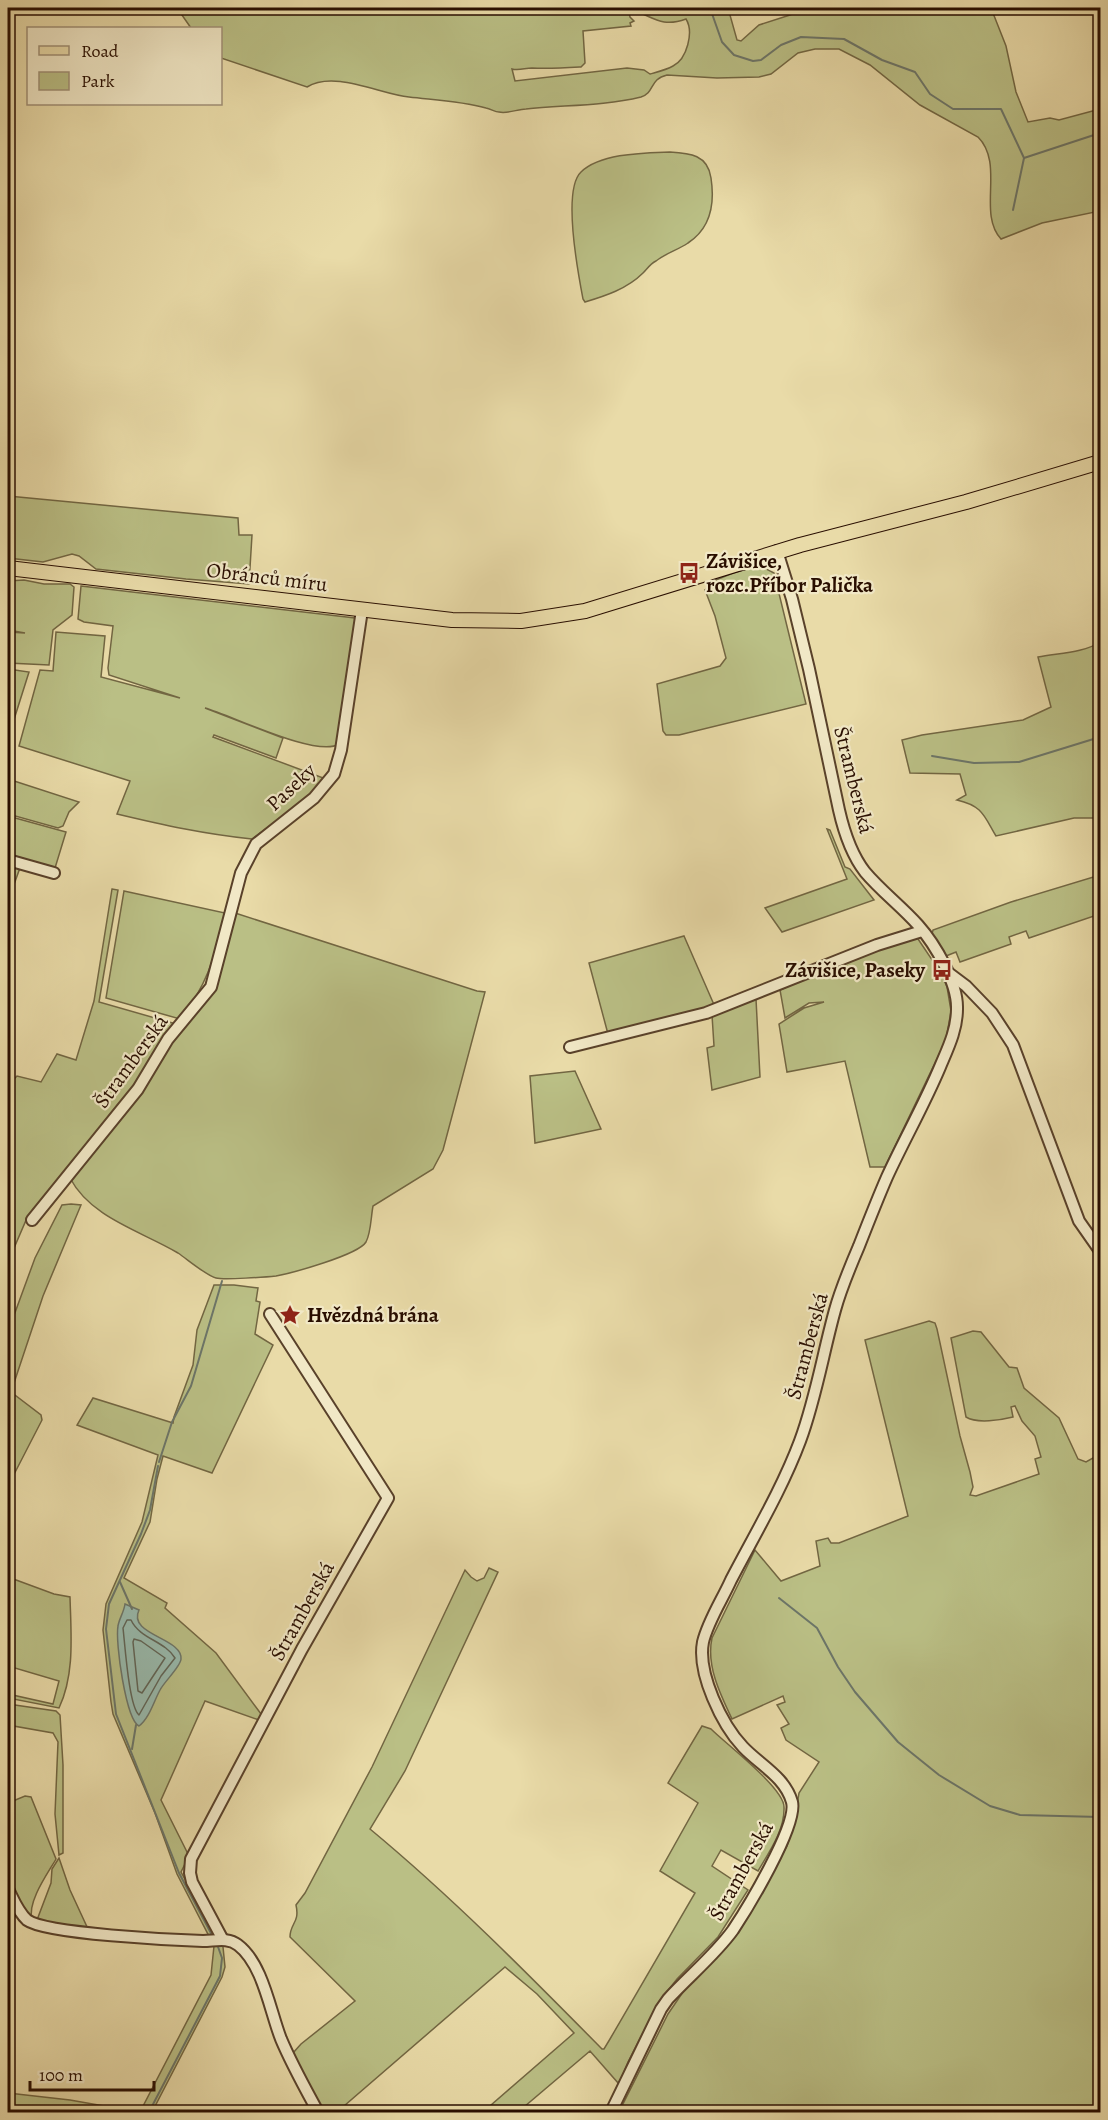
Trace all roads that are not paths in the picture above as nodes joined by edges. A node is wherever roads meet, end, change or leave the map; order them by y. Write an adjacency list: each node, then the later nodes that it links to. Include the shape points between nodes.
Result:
1 (1101, 462): 2 (main road, Obránců míru)
2 (777, 551): 4 (main road, Obránců míru, via 585,611 521,621 468,621); 8 (street, Štramberská, via 797,618 838,810 848,840 866,873)
3 (8, 568): 4 (main road, Obránců míru)
4 (362, 610): 7 (street, Paseky, via 334,774 314,798 256,844 241,873)
5 (8, 860): 6 (street)
6 (54, 873)
7 (230, 909): 11 (street, Štramberská, via 211,987 168,1040 138,1089)
8 (922, 931): 9 (street, Štramberská); 10 (street, via 706,1013)
9 (949, 974): 12 (street, via 992,1013 1013,1045 1079,1221); 17 (street, Štramberská, via 957,998 952,1038 887,1178 847,1277 800,1440 703,1645 706,1674 720,1713 738,1741 779,1779 792,1802 791,1819 776,1855 733,1929 661,2009)
10 (570, 1047)
11 (32, 1220)
12 (1101, 1251)
13 (270, 1314): 15 (street, Štramberská, via 388,1498 191,1859 192,1882)
14 (8, 1889): 15 (street, via 27,1919 47,1928)
15 (223, 1940): 16 (street, via 235,1942 253,1962 280,2036)
16 (318, 2112)
17 (611, 2112)

